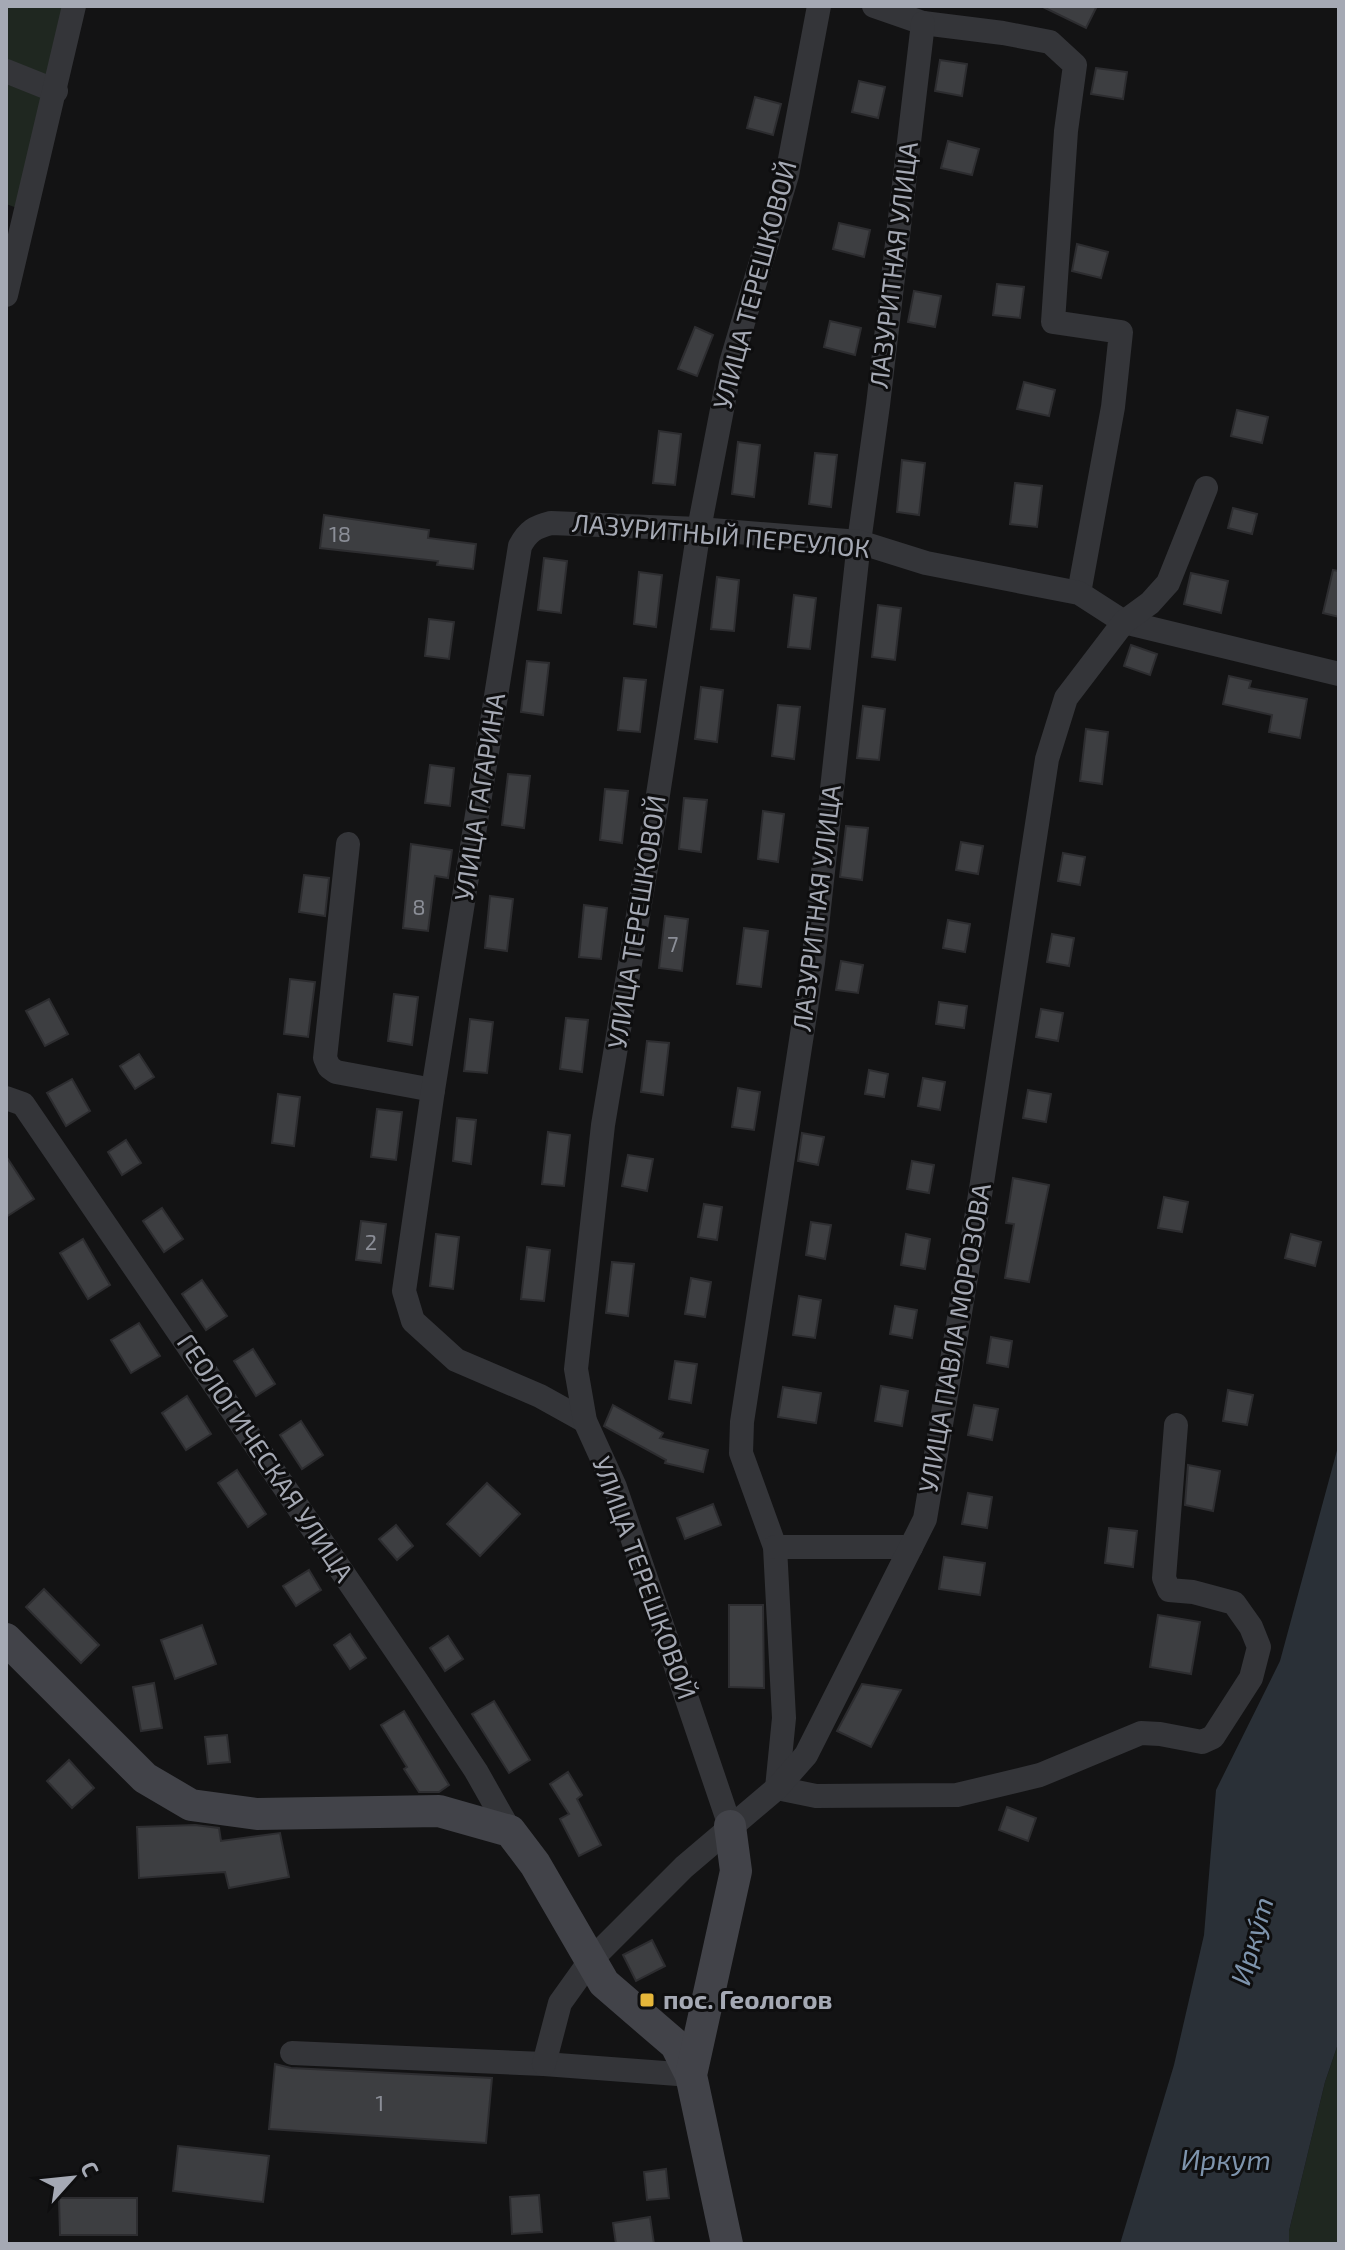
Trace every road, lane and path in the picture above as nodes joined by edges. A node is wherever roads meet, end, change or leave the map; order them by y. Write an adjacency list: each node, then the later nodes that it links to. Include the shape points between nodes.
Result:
1 (74, 6): 6 (street)
2 (819, 6): 10 (street, УЛИЦА ТЕРЕШКОВОЙ, via 787,175 731,363)
3 (874, 6): 4 (street)
4 (923, 23): 11 (street, ЛАЗУРИТНАЯ УЛИЦА); 12 (street, via 1050,42 1075,65 1053,322 1121,332 1113,407)
5 (6, 71): 6 (street)
6 (56, 91): 7 (street)
7 (6, 295)
8 (1206, 488): 13 (street, УЛИЦА ПАВЛА МОРОЗОВА, via 1168,583)
9 (551, 523): 10 (street, ЛАЗУРИТНЫЙ ПЕРЕУЛОК); 16 (street, УЛИЦА ГАГАРИНА, via 527,533 520,546)
10 (699, 529): 11 (street, ЛАЗУРИТНЫЙ ПЕРЕУЛОК); 18 (street, УЛИЦА ТЕРЕШКОВОЙ, via 603,1125 576,1369)
11 (859, 542): 12 (street, ЛАЗУРИТНЫЙ ПЕРЕУЛОК, via 926,563); 20 (street, ЛАЗУРИТНАЯ УЛИЦА, via 813,963 742,1422 741,1453)
12 (1079, 593): 13 (street, ЛАЗУРИТНЫЙ ПЕРЕУЛОК)
13 (1124, 622): 14 (street, ЛАЗУРИТНЫЙ ПЕРЕУЛОК); 21 (street, УЛИЦА ПАВЛА МОРОЗОВА, via 1066,698 1047,759 925,1519)
14 (1339, 674)
15 (348, 844): 16 (street, via 325,1058 336,1072)
16 (433, 1090): 18 (street, УЛИЦА ГАГАРИНА, via 404,1291 413,1321 456,1360)
17 (6, 1098): 25 (street, ГЕОЛОГИЧЕСКАЯ УЛИЦА, via 23,1104 407,1667)
18 (585, 1421): 24 (street, УЛИЦА ТЕРЕШКОВОЙ, via 615,1487)
19 (1176, 1425): 23 (street, via 1164,1578 1169,1590 1234,1603 1259,1647 1251,1678 1213,1737 1202,1742 1141,1733 1040,1775 957,1795 816,1796)
20 (775, 1547): 21 (street); 23 (street, ЛАЗУРИТНАЯ УЛИЦА, via 784,1718)
21 (911, 1547): 23 (street, УЛИЦА ПАВЛА МОРОЗОВА, via 806,1755)
22 (6, 1639): 25 (street, via 145,1778 191,1805 257,1814 439,1811)
23 (777, 1788): 24 (street, УЛИЦА ПАВЛА МОРОЗОВА)
24 (730, 1826): 26 (street, УЛИЦА ПАВЛА МОРОЗОВА); 29 (street, via 736,1871)
25 (510, 1831): 26 (street)
26 (590, 1961): 28 (street, УЛИЦА ПАВЛА МОРОЗОВА, via 560,2003); 29 (street, via 604,1983 676,2045)
27 (292, 2053): 28 (street)
28 (544, 2064): 29 (street)
29 (691, 2075): 30 (street)
30 (727, 2244)

